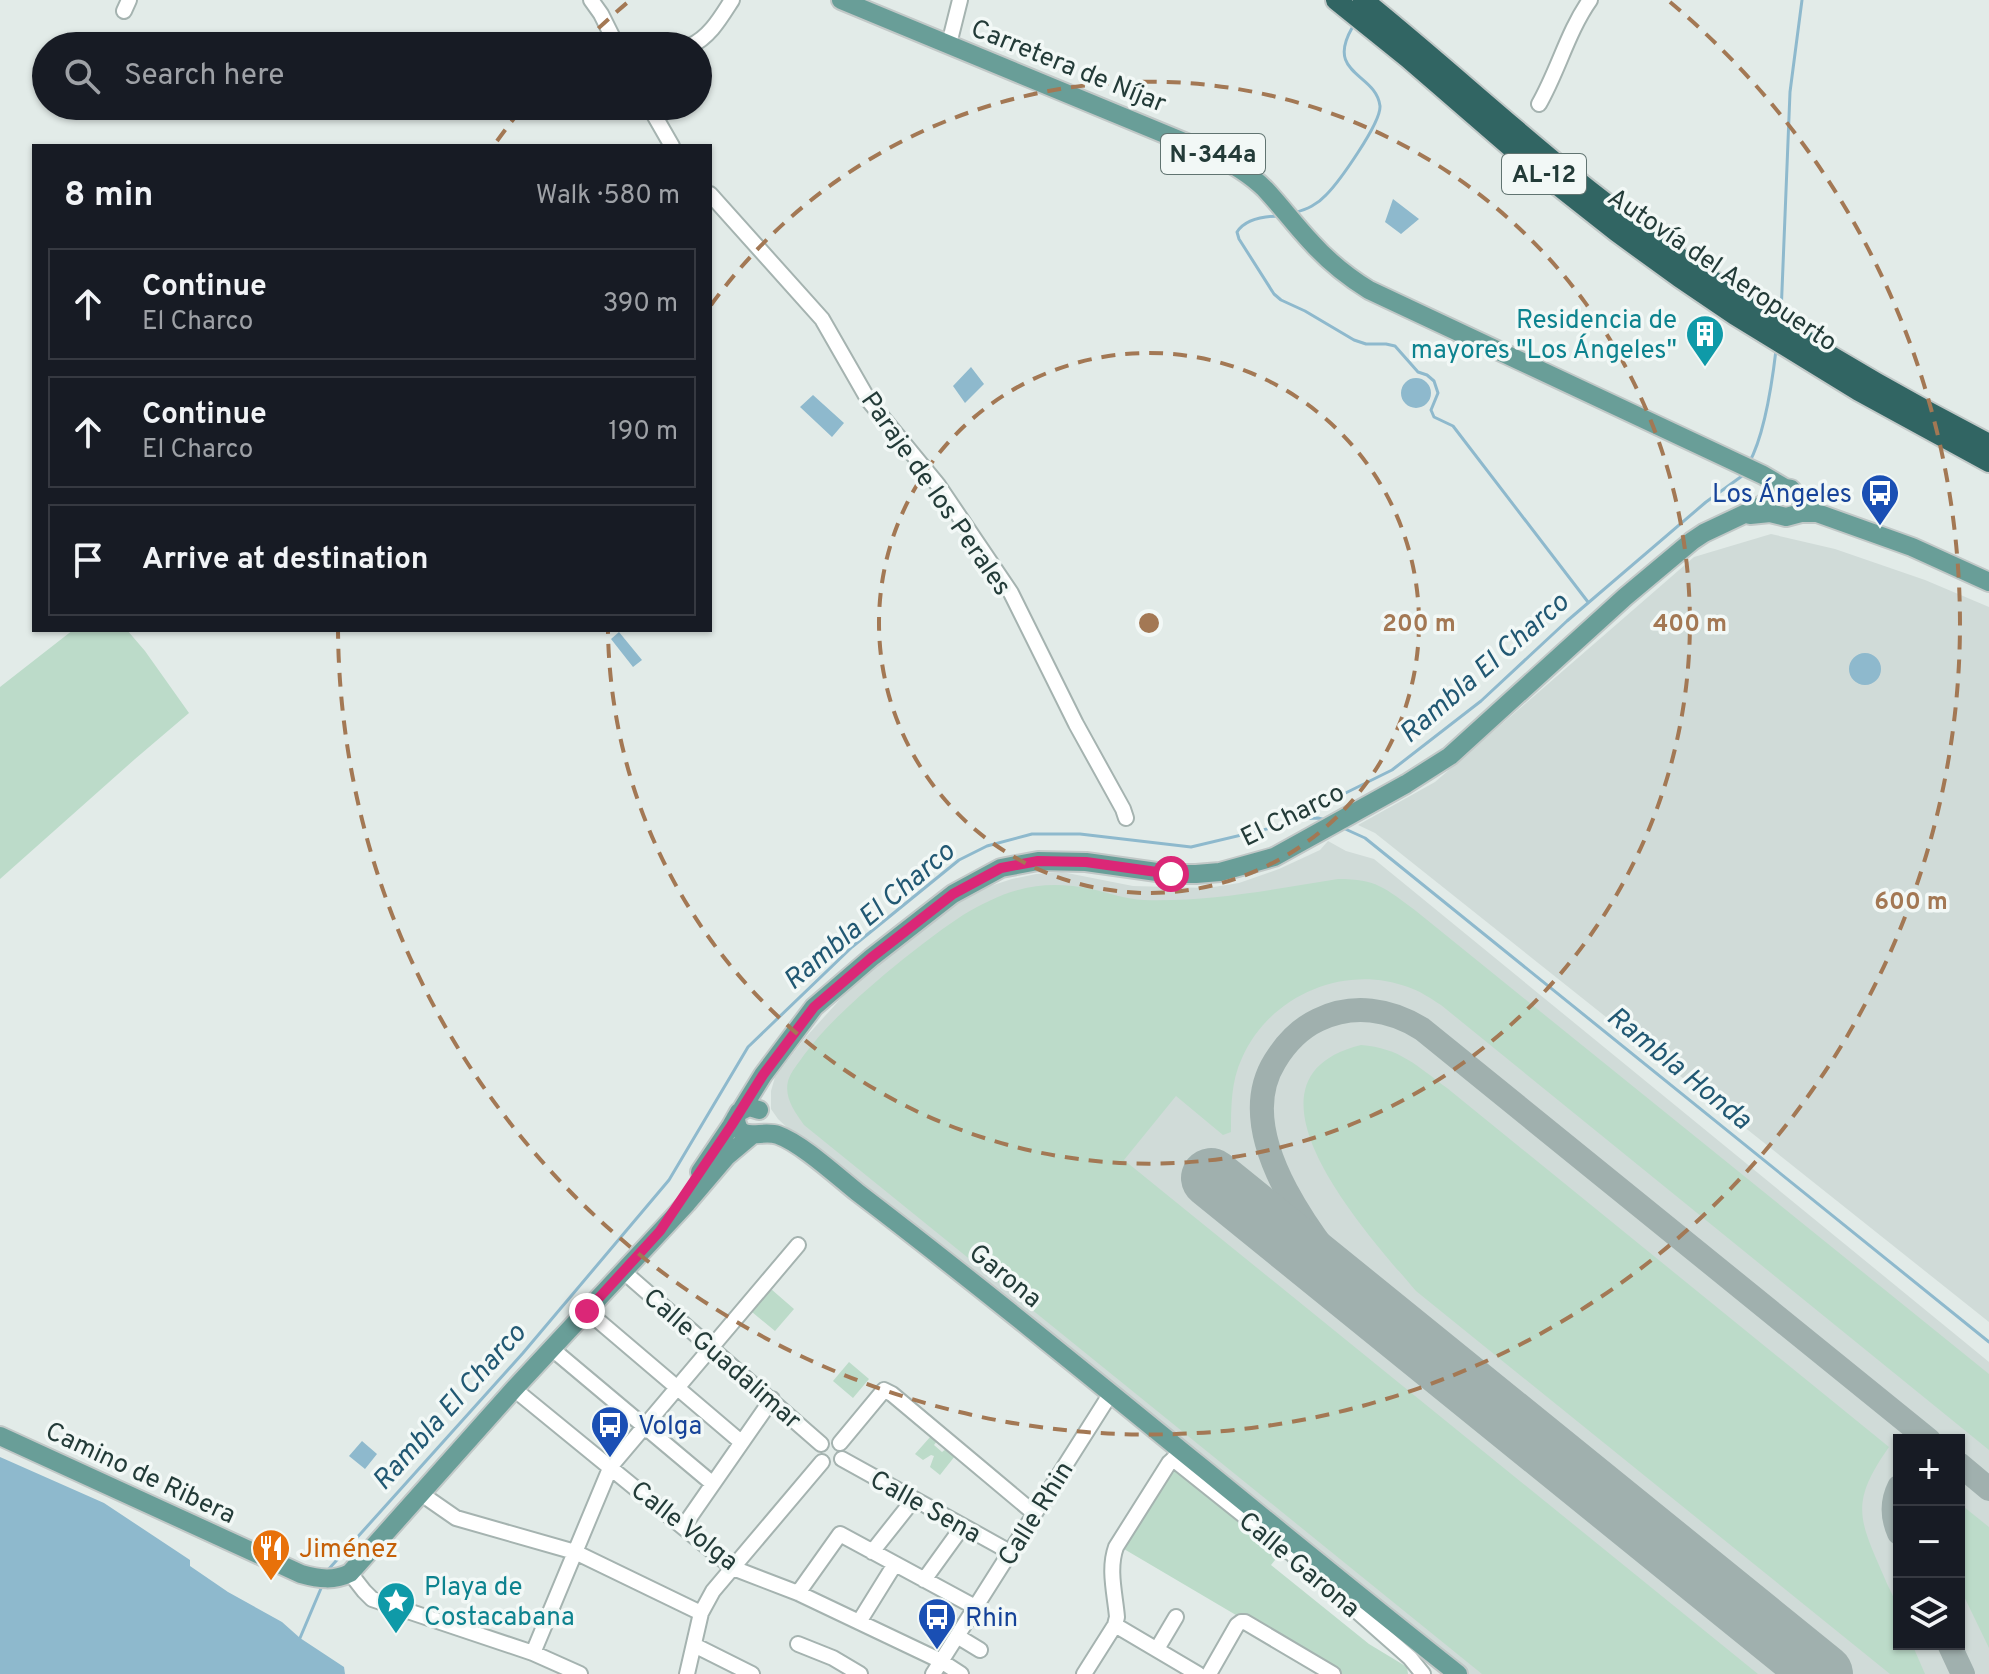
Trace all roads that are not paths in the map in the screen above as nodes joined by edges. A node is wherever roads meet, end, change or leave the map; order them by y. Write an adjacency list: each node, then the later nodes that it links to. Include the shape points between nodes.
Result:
1 (591, 0): 8 (street)
2 (732, 0): 9 (street)
3 (841, 0): 10 (main road, Carretera de Níjar / N-344a)
4 (960, 0): 10 (street)
5 (1336, 0): 15 (highway, Autovía del Aeropuerto / AL-12, via 1580,203 1679,277)
6 (1363, 0): 15 (highway, Autovía del Aeropuerto / AL-12, via 1590,191)
7 (1590, 0): 11 (street)
8 (610, 32)
9 (710, 32)
10 (949, 44): 19 (main road, Carretera de Níjar / N-344a, via 1236,166 1336,267 1369,290 1730,458 1763,475)
11 (1539, 104)
12 (657, 120): 13 (street)
13 (671, 144)
14 (712, 196): 21 (street, Paraje de los Perales, via 822,319 869,401 938,485 1011,593)
15 (1765, 324): 16 (highway, Autovía del Aeropuerto / AL-12)
16 (1791, 341): 17 (highway, Autovía del Aeropuerto / AL-12); 18 (highway, Autovía del Aeropuerto / AL-12, via 1859,391)
17 (1989, 444)
18 (1989, 462)
19 (1782, 502): 20 (main road, via 1912,547); 22 (main road, El Charco, via 1704,533 1625,597 1450,756 1274,857 1196,874 1038,861 1001,868 953,894 814,1007 758,1083)
20 (1989, 582)
21 (1126, 818)
22 (750, 1112): 23 (main road, El Charco, via 765,1124); 23 (main road, via 737,1125 741,1132); 24 (main road); 25 (main road)
23 (755, 1134): 24 (main road, via 773,1134); 25 (main road, via 727,1156)
24 (793, 1143): 33 (main road, Garona)
25 (660, 1231): 27 (main road)
26 (798, 1245): 29 (street)
27 (624, 1272): 28 (main road); 29 (street, Calle Guadalimar)
28 (587, 1311): 30 (main road); 31 (street)
29 (711, 1346): 31 (street); 34 (street, Calle Guadalimar)
30 (551, 1348): 32 (main road); 35 (street)
31 (676, 1387): 35 (street); 37 (street)
32 (514, 1389): 43 (street, Calle Volga); 45 (main road)
33 (1111, 1393): 40 (main road, Garona, via 1161,1433); 47 (street, Calle Rhin)
34 (772, 1399): 37 (street); 39 (street, Calle Guadalimar)
35 (644, 1426): 43 (street); 44 (street)
36 (0, 1436): 55 (main road, Camino de Ribera, via 301,1574 331,1579)
37 (741, 1442): 44 (street)
38 (840, 1443): 39 (street, via 832,1439); 41 (street); 47 (street, via 884,1390)
39 (821, 1444): 42 (street)
40 (1178, 1455): 62 (street, via 1116,1547); 79 (street, Calle Garona); 80 (main road, Garona)
41 (842, 1459): 42 (street, via 830,1466); 46 (street, Calle Sena)
42 (822, 1462): 54 (street)
43 (611, 1466): 49 (street, Calle Volga); 50 (street)
44 (713, 1484): 49 (street)
45 (420, 1493): 50 (street, via 456,1518); 55 (main road)
46 (914, 1499): 48 (street, Calle Sena); 51 (street)
47 (1034, 1513): 52 (street, Calle Rhin)
48 (963, 1526): 52 (street, Calle Sena); 56 (street)
49 (683, 1527): 54 (street, Calle Volga)
50 (575, 1552): 59 (street); 68 (street)
51 (872, 1552): 53 (street); 57 (street, via 840,1534)
52 (1010, 1552): 58 (street, Calle Rhin)
53 (895, 1564): 56 (street); 61 (street)
54 (733, 1568): 57 (street, Calle Volga); 59 (street)
55 (350, 1573): 68 (street, via 372,1599)
56 (924, 1580): 58 (street)
57 (798, 1593): 61 (street, Calle Volga)
58 (975, 1607): 63 (street, Calle Rhin)
59 (701, 1613): 65 (street)
60 (1176, 1617): 66 (street)
61 (859, 1622): 69 (street, Calle Volga)
62 (1115, 1625): 66 (street); 75 (street)
63 (957, 1636): 67 (street); 69 (street, Calle Rhin)
64 (798, 1644): 73 (street)
65 (694, 1645): 71 (street); 72 (street)
66 (1157, 1649): 76 (street)
67 (980, 1650)
68 (533, 1653): 70 (street)
69 (937, 1667): 74 (street, Calle Volga)
70 (580, 1674)
71 (687, 1674)
72 (752, 1674)
73 (860, 1674)
74 (961, 1674)
75 (1084, 1674)
76 (1198, 1674)
77 (1209, 1674): 78 (street, via 1241,1622)
78 (1333, 1674)
79 (1423, 1674)
80 (1458, 1674)

